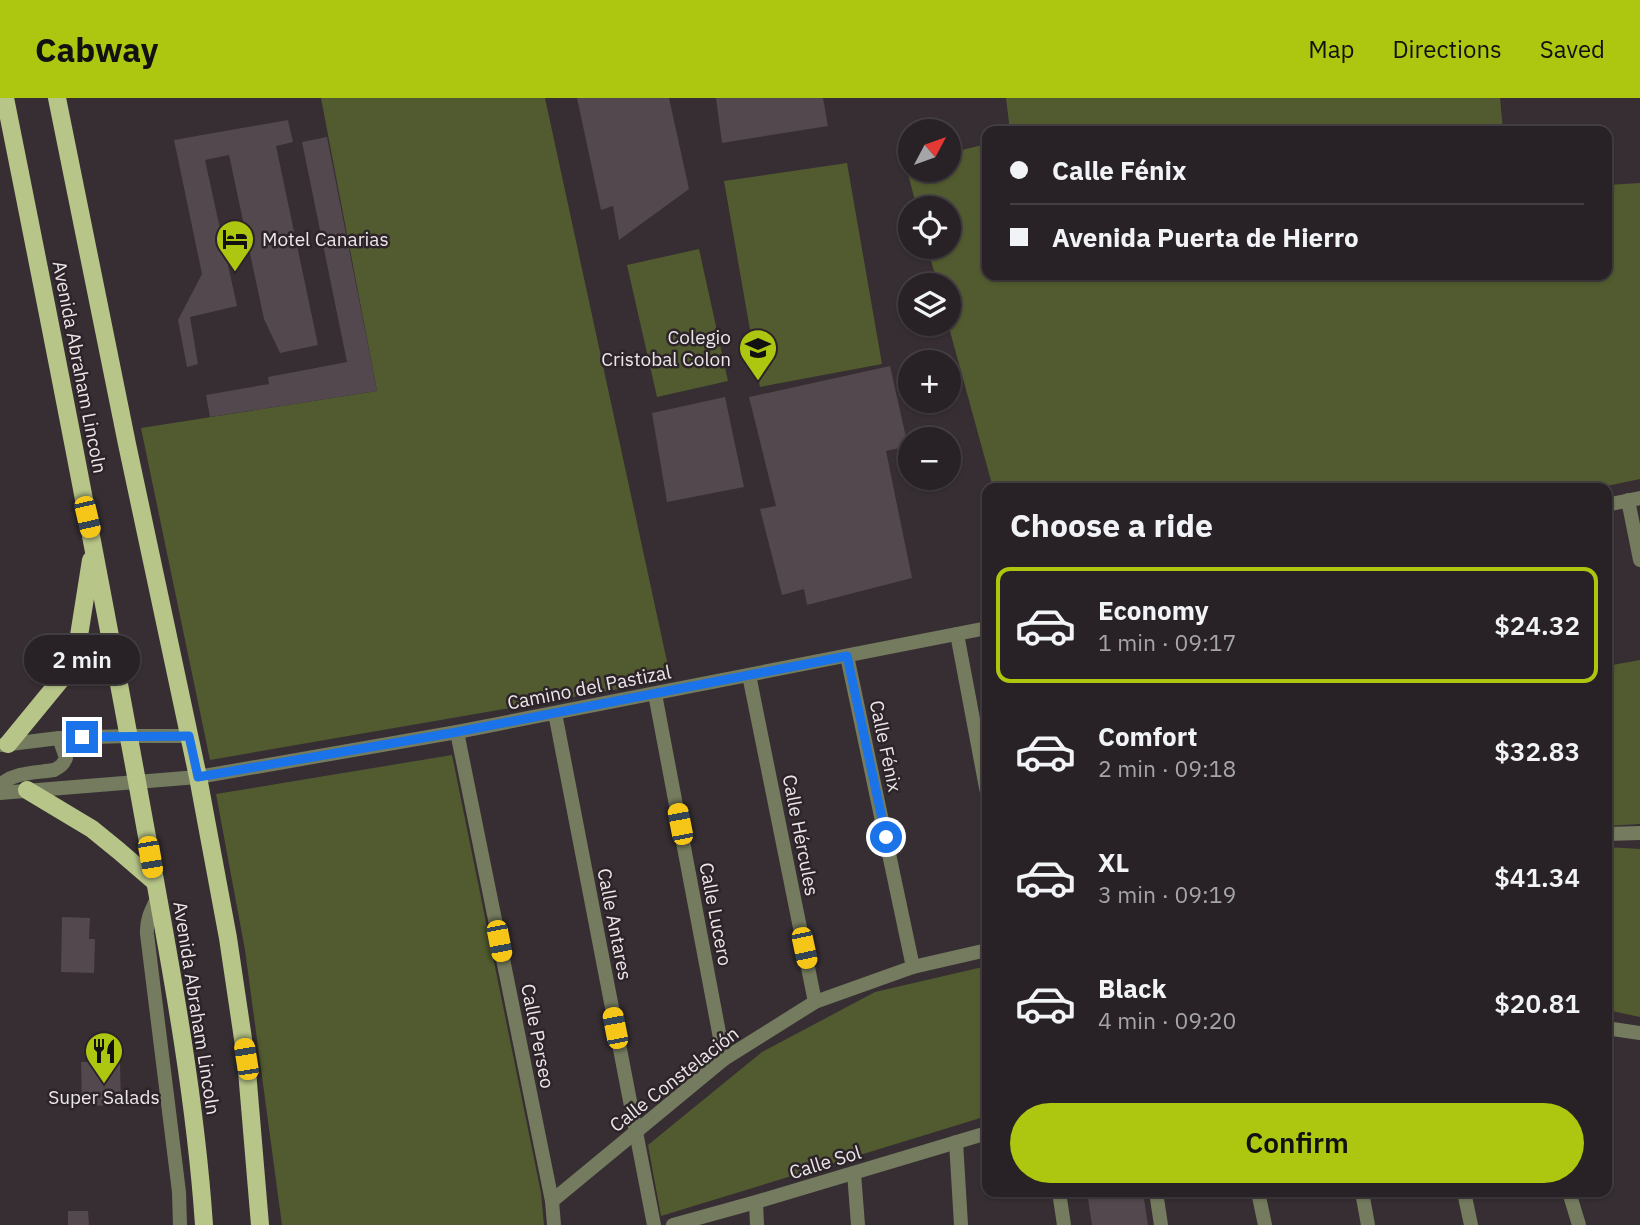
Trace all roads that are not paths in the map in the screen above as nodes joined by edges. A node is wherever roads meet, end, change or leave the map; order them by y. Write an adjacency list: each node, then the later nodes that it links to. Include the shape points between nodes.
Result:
1 (5, 98): 5 (main road, Avenida Abraham Lincoln)
2 (57, 98): 15 (main road)
3 (1634, 499): 4 (street); 6 (street)
4 (1612, 504)
5 (94, 546): 14 (main road, Avenida Abraham Lincoln); 17 (main road, via 78,642 63,677)
6 (1640, 560)
7 (982, 629): 8 (street, Camino del Pastizal)
8 (957, 634): 9 (street, Camino del Pastizal); 18 (street)
9 (847, 656): 10 (street, Camino del Pastizal); 28 (street, Calle Fénix)
10 (748, 675): 11 (street, Camino del Pastizal); 29 (street, Calle Hércules)
11 (655, 694): 12 (street, Camino del Pastizal); 32 (street, Calle Lucero)
12 (555, 713): 13 (street, Camino del Pastizal); 33 (street, Calle Antares)
13 (457, 732): 19 (street, Camino del Pastizal); 43 (street, Calle Perseo)
14 (129, 736): 15 (street); 16 (street); 20 (main road, Avenida Abraham Lincoln)
15 (189, 736): 19 (main road)
16 (59, 738): 17 (street); 21 (street, via 66,758 59,768 11,777)
17 (4, 744)
18 (982, 766)
19 (198, 777): 20 (street, Camino del Pastizal); 47 (main road, via 246,1059)
20 (137, 782): 22 (street, Camino del Pastizal); 26 (main road, Avenida Abraham Lincoln)
21 (0, 785)
22 (27, 790): 23 (street, Camino del Pastizal); 26 (main road, via 92,829)
23 (0, 793)
24 (1640, 833): 25 (street)
25 (1612, 834)
26 (157, 889): 45 (street, via 147,934); 46 (main road, Avenida Abraham Lincoln, via 194,1111)
27 (982, 951): 28 (street, Calle Constelación)
28 (913, 967): 29 (street, Calle Constelación)
29 (815, 1002): 32 (street, Calle Constelación)
30 (1612, 1029): 31 (street)
31 (1640, 1033)
32 (724, 1059): 33 (street, Calle Constelación)
33 (636, 1132): 43 (street, Calle Constelación); 49 (street, Calle Antares)
34 (982, 1134): 35 (street, Calle Sol)
35 (956, 1142): 36 (street, Calle Sol); 53 (street)
36 (854, 1173): 44 (street, Calle Sol); 52 (street)
37 (1060, 1197): 54 (street)
38 (1157, 1197): 55 (street)
39 (1259, 1197): 56 (street)
40 (1363, 1197): 57 (street)
41 (1465, 1197): 58 (street)
42 (1571, 1197): 59 (street)
43 (552, 1201): 48 (street, Calle Perseo)
44 (756, 1202): 50 (street, Calle Sol); 51 (street)
45 (180, 1225)
46 (204, 1225)
47 (260, 1225)
48 (554, 1225)
49 (654, 1225)
50 (673, 1225)
51 (757, 1225)
52 (858, 1225)
53 (961, 1225)
54 (1064, 1225)
55 (1161, 1225)
56 (1265, 1225)
57 (1368, 1225)
58 (1471, 1225)
59 (1579, 1225)

